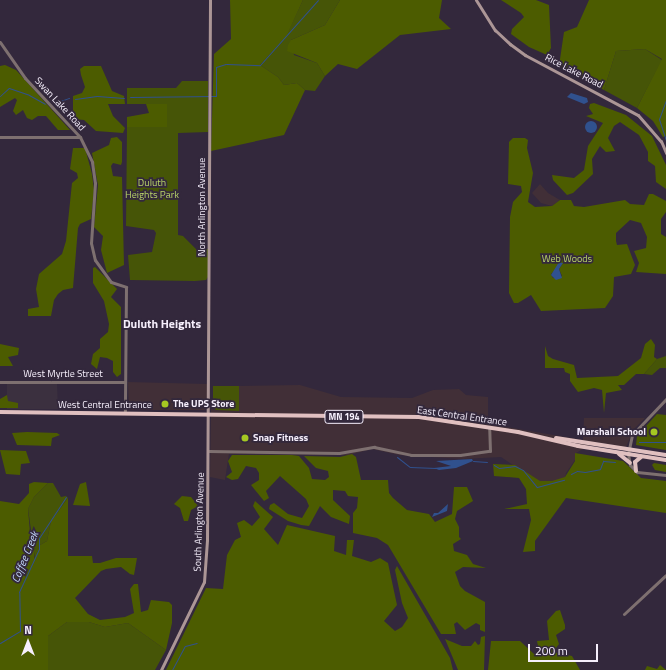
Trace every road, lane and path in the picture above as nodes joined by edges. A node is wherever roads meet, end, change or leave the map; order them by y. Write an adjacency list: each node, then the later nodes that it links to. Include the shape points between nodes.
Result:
1 (210, 0): 12 (main road, North Arlington Avenue)
2 (476, 0): 6 (main road, Rice Lake Road, via 495,30 510,44 638,115 661,141)
3 (0, 42): 5 (street, Swan Lake Road, via 25,78)
4 (0, 137): 5 (street)
5 (80, 137): 8 (street, Swan Lake Road, via 87,148 95,178 92,243 95,260 112,282 126,287)
6 (666, 153)
7 (0, 382): 8 (street, West Myrtle Street)
8 (125, 382): 11 (street)
9 (666, 399): 17 (street, via 634,432)
10 (0, 412): 11 (highway, West Central Entrance / MN 194)
11 (125, 413): 12 (highway, West Central Entrance / MN 194)
12 (209, 414): 13 (highway, East Central Entrance / MN 194, via 255,417 411,417); 15 (main road, South Arlington Avenue)
13 (489, 428): 14 (highway, East Central Entrance / MN 194); 15 (street, via 490,451 421,456 374,447 339,453)
14 (545, 437): 16 (highway, East Central Entrance / MN 194); 17 (highway, East Central Entrance / MN 194)
15 (209, 451): 26 (main road, South Arlington Avenue, via 204,582)
16 (615, 452): 17 (highway, East Central Entrance / MN 194); 21 (highway)
17 (628, 452): 18 (highway, East Central Entrance / MN 194); 19 (highway, East Central Entrance / MN 194); 21 (street)
18 (666, 456)
19 (643, 457): 20 (highway, East Central Entrance / MN 194); 22 (highway, via 636,461)
20 (666, 460)
21 (630, 463): 22 (street)
22 (636, 471): 23 (street, via 643,474)
23 (666, 475)
24 (666, 576): 25 (street)
25 (624, 614)
26 (161, 670)

